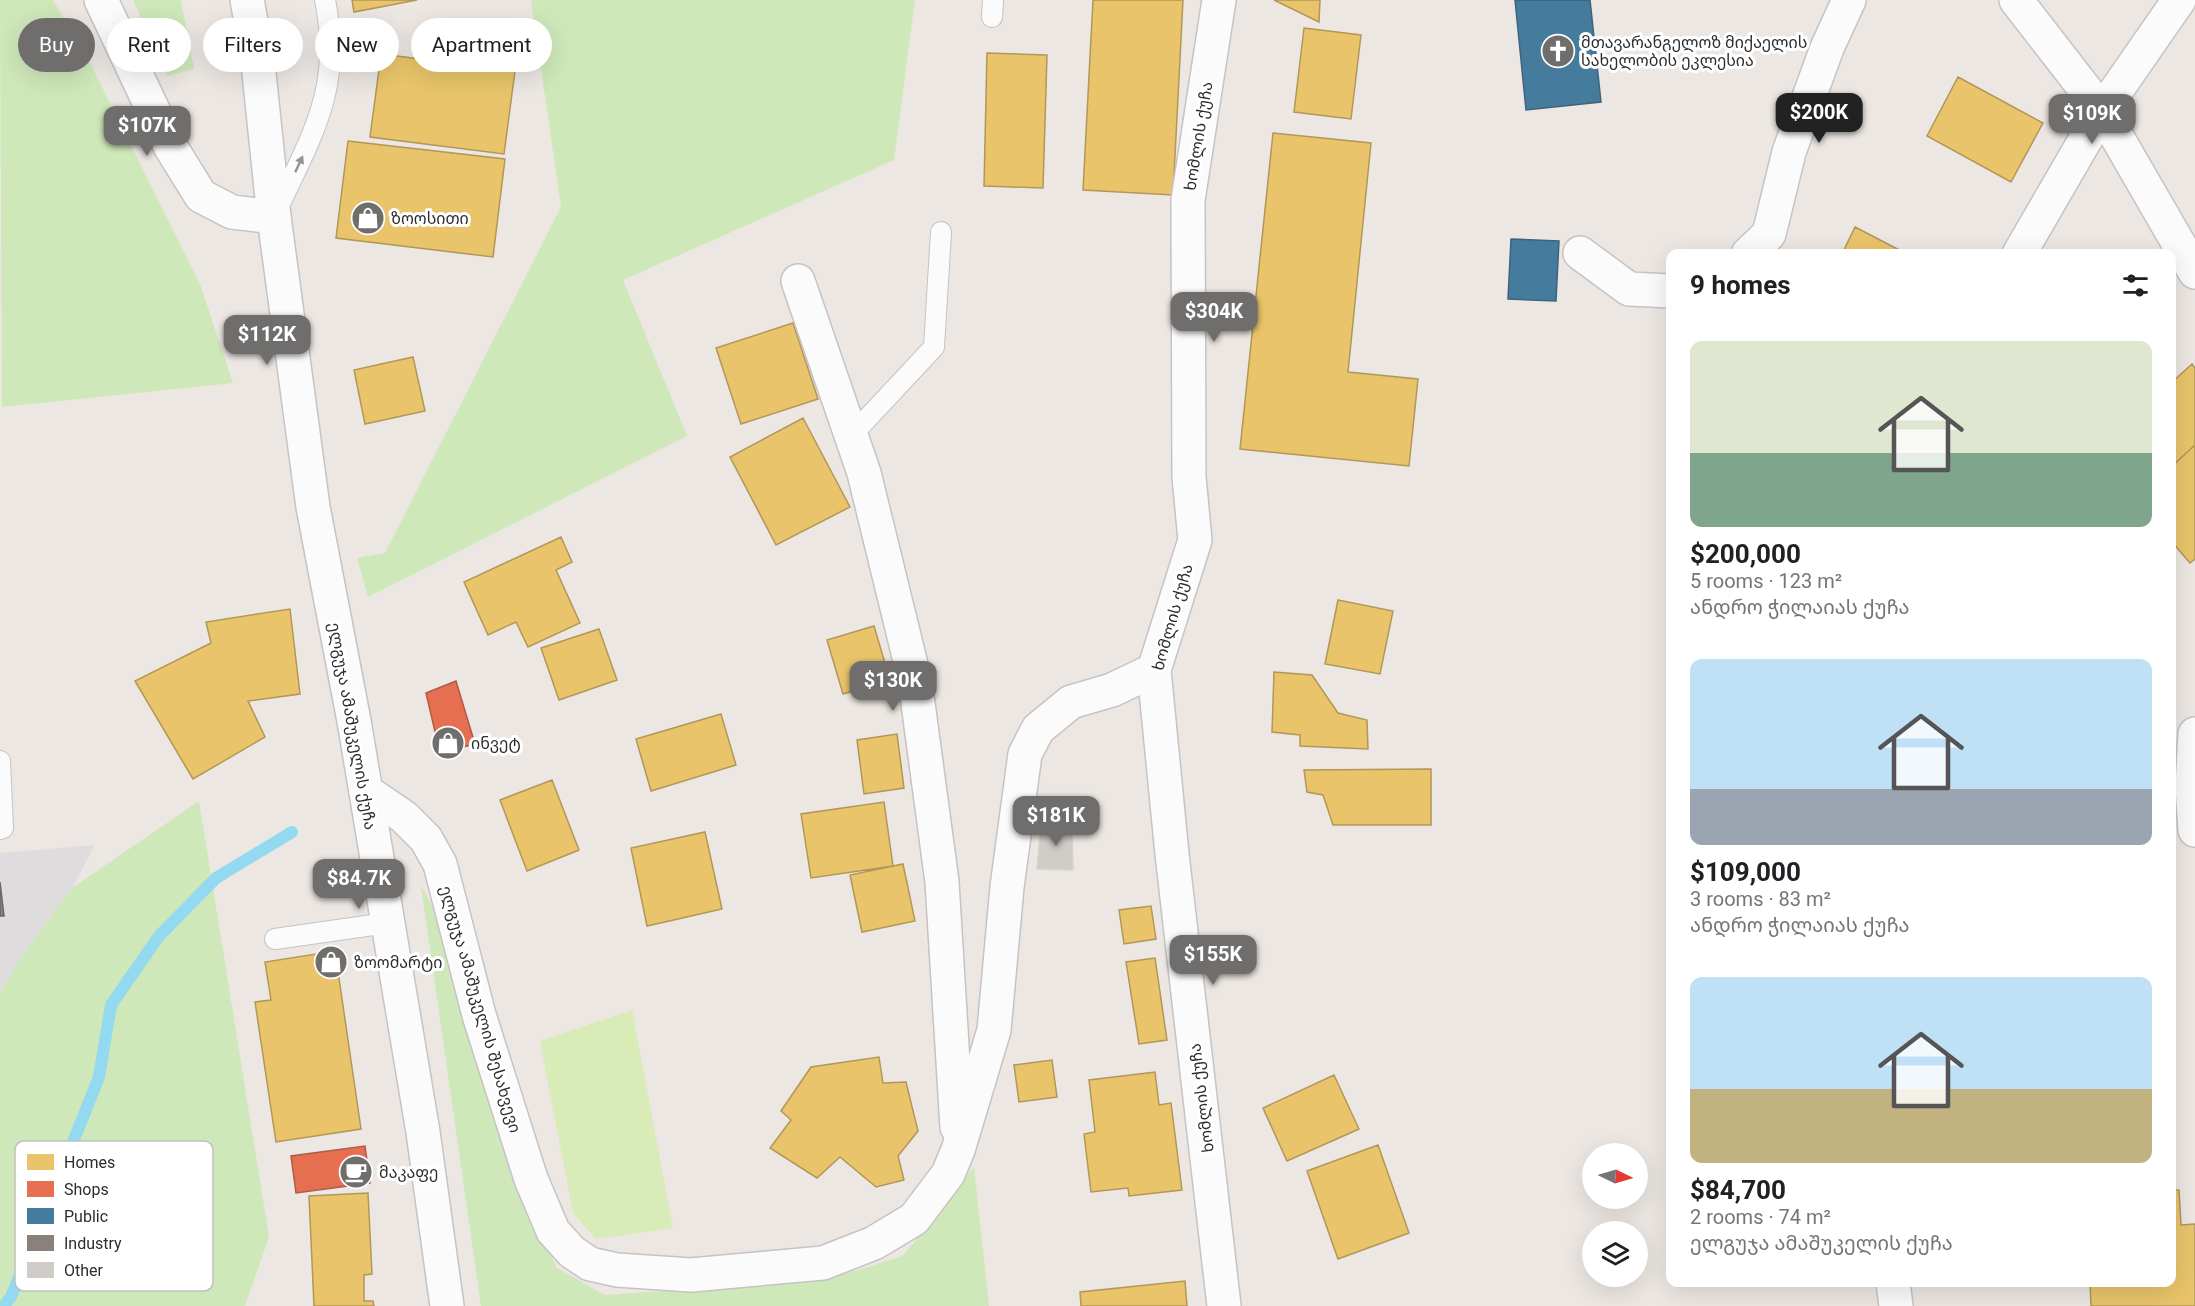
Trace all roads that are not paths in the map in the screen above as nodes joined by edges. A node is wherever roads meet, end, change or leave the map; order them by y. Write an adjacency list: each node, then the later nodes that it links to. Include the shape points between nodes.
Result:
1 (101, 0): 9 (street, via 170,146 201,196 232,213)
2 (247, 0): 9 (street, ელგუჯა ამაშუკელის ქუჩა, via 257,54)
3 (325, 0): 9 (lane, one-way to 3, via 319,122 332,62)
4 (1219, 0): 18 (street, ხომლის ქუჩა, via 1188,200 1189,477 1195,540)
5 (1849, 0): 11 (street, via 1789,152 1769,234)
6 (2016, 0): 8 (street)
7 (2179, 0): 8 (street)
8 (2102, 111): 12 (street); 14 (street)
9 (274, 217): 21 (street, ელგუჯა ამაშუკელის ქუჩა, via 313,507)
10 (941, 232): 17 (lane, via 934,347)
11 (1753, 249)
12 (2022, 249)
13 (1580, 253): 16 (street, via 1629,289)
14 (2195, 272)
15 (798, 281): 17 (street)
16 (1666, 291)
17 (851, 436): 26 (street, via 864,473 915,681 942,882)
18 (1154, 670): 26 (street, ელგუჯა ამაშუკელის შესახვევი, via 1112,690 1071,702 1038,729 1025,754 1007,887 994,1030); 29 (street, ხომლის ქუჩა)
19 (2195, 734): 23 (street)
20 (0, 761): 22 (lane)
21 (366, 791): 24 (street, ელგუჯა ამაშუკელის ქუჩა); 26 (street, ელგუჯა ამაშუკელის შესახვევი, via 404,817 426,839 440,864 479,1015 531,1179 553,1231 572,1252 591,1264 617,1270 691,1275 824,1263 874,1243 914,1220 948,1174)
22 (0, 829)
23 (2195, 830)
24 (387, 923): 25 (lane); 28 (street, ელგუჯა ამაშუკელის ქუჩა, via 423,1132)
25 (274, 939)
26 (958, 1150)
27 (1894, 1287): 30 (street)
28 (447, 1306)
29 (1224, 1306)
30 (1896, 1306)

